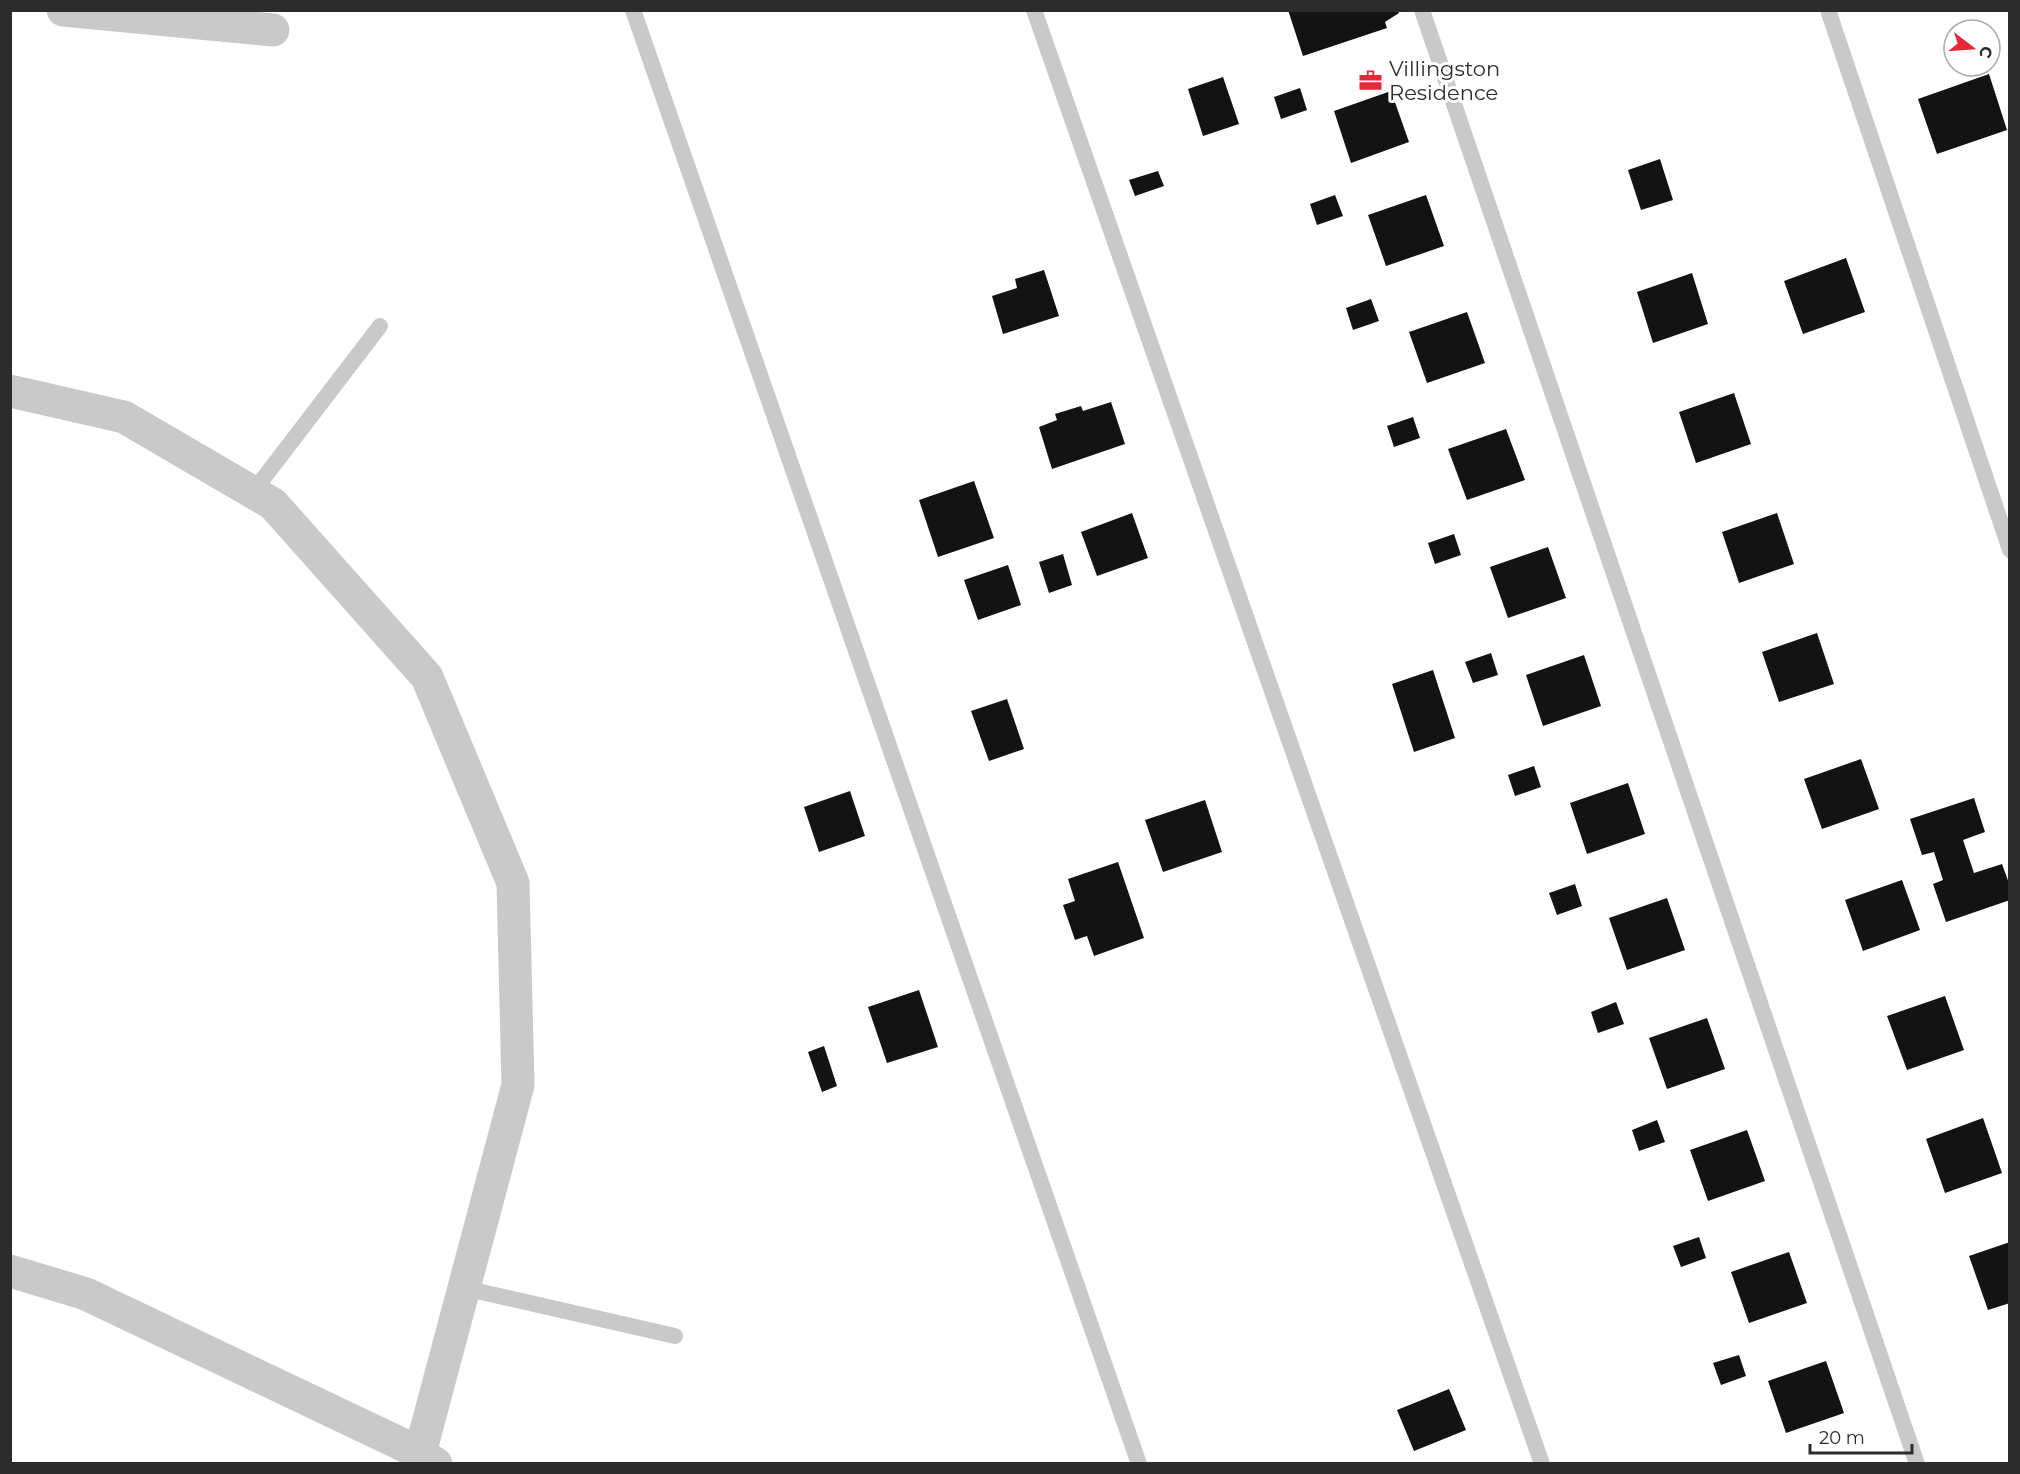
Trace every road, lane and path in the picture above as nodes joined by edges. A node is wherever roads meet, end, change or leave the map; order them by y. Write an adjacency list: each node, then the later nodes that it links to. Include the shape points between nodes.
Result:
1 (63, 10): 6 (street)
2 (633, 10): 15 (lane)
3 (1034, 10): 16 (lane)
4 (1422, 10): 17 (lane)
5 (1828, 10): 10 (lane)
6 (273, 30)
7 (380, 326): 9 (lane)
8 (10, 391): 9 (street, via 124,417)
9 (253, 492): 12 (street, via 273,504 427,677 513,883 518,1085)
10 (2010, 550)
11 (10, 1271): 14 (street, via 86,1294)
12 (464, 1288): 13 (lane); 14 (street)
13 (675, 1336)
14 (424, 1460)
15 (1138, 1464)
16 (1542, 1464)
17 (1917, 1464)

